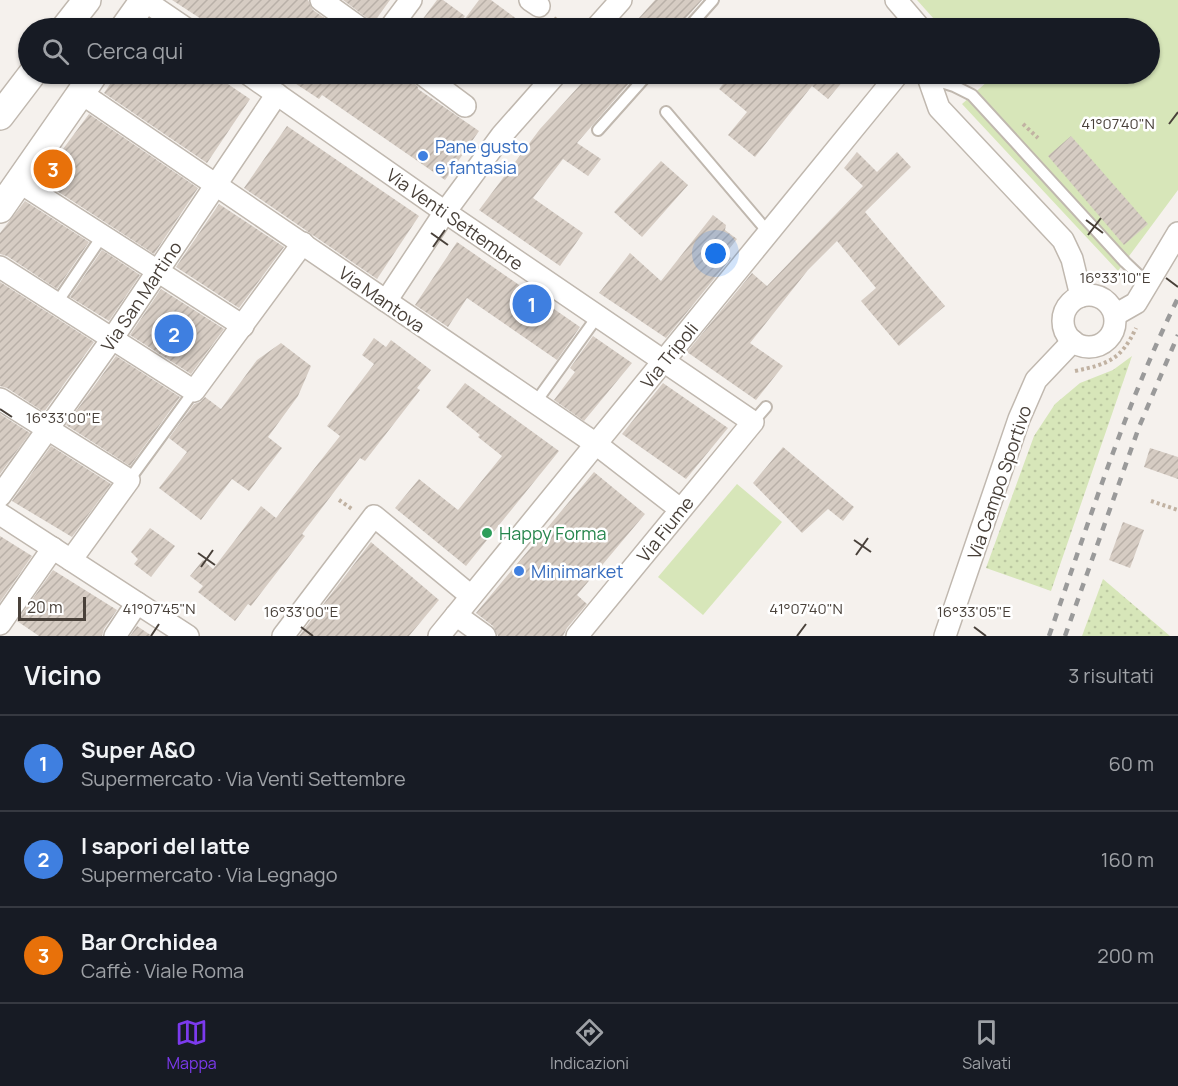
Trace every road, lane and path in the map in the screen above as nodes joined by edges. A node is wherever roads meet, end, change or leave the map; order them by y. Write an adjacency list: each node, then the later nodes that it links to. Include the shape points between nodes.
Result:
1 (87, 0): 8 (street)
2 (144, 0): 9 (street); 10 (street)
3 (321, 0): 11 (street)
4 (411, 0): 12 (street)
5 (621, 0): 13 (street)
6 (713, 0): 14 (lane)
7 (896, 0): 15 (street)
8 (73, 18)
9 (131, 18)
10 (170, 18)
11 (346, 18)
12 (398, 18)
13 (605, 18)
14 (697, 18)
15 (911, 18)
16 (24, 84): 29 (street)
17 (86, 84): 33 (street)
18 (88, 84): 34 (street, Via Mantova)
19 (263, 84): 26 (street, Via Venti Settembre)
20 (435, 84): 27 (street)
21 (547, 84): 36 (street, via 501,135)
22 (639, 84): 31 (lane)
23 (890, 84): 37 (street, Via Tripoli)
24 (931, 84): 44 (street, via 939,108 1063,240)
25 (949, 84): 43 (lane, via 972,95)
26 (278, 94): 34 (street, Via San Martino); 36 (street, Via Venti Settembre)
27 (465, 106)
28 (666, 112): 37 (lane)
29 (0, 116)
30 (1023, 124): 32 (path)
31 (598, 130)
32 (1038, 138)
33 (19, 182): 35 (street); 39 (street)
34 (216, 185): 40 (street, Via Mantova); 42 (street, Via San Martino)
35 (0, 209)
36 (445, 212): 45 (street); 49 (street, Via Venti Settembre)
37 (768, 232): 53 (street, Via Tripoli)
38 (1178, 233): 43 (street)
39 (103, 235): 42 (street); 47 (lane)
40 (303, 243): 45 (street, Via Mantova); 50 (street)
41 (0, 267): 47 (street)
42 (158, 270): 50 (street); 51 (street, Via San Martino)
43 (1148, 284): 46 (street)
44 (1081, 296): 48 (street, via 1098,296 1112,307); 52 (street, via 1068,305 1063,320)
45 (386, 301): 57 (street, Via Mantova)
46 (1136, 303): 48 (street); 54 (path, via 1137,327 1114,359)
47 (57, 304): 51 (street)
48 (1115, 315): 52 (street, via 1113,331 1103,343 1088,347)
49 (597, 317): 53 (street, Via Venti Settembre); 57 (lane)
50 (243, 326): 55 (street)
51 (112, 339): 55 (street); 59 (street, Via San Martino)
52 (1073, 341): 54 (street, Via Campo Sportivo)
53 (664, 361): 58 (street, Via Venti Settembre); 60 (street, Via Tripoli)
54 (1036, 380): 81 (street, Via Campo Sportivo, via 1019,418)
55 (194, 391): 61 (lane)
56 (0, 399): 59 (street)
57 (535, 404): 60 (street, Via Mantova)
58 (760, 415): 64 (street, Via Fiume)
59 (48, 429): 61 (street); 62 (street, Via San Martino)
60 (596, 444): 64 (street, Via Mantova); 69 (street, Via Tripoli)
61 (129, 480): 68 (street)
62 (0, 496)
63 (1151, 501): 65 (path)
64 (680, 509): 80 (street, Via Fiume)
65 (1178, 510)
66 (0, 514): 67 (street)
67 (53, 548): 68 (street); 72 (street)
68 (71, 560): 70 (street)
69 (471, 596): 71 (street, Via Tripoli); 77 (street, via 374,516)
70 (137, 603): 75 (street); 76 (street)
71 (456, 615): 78 (street, Via Tripoli); 79 (street)
72 (0, 624)
73 (0, 630): 74 (street)
74 (9, 636)
75 (115, 636)
76 (188, 636)
77 (283, 636)
78 (439, 636)
79 (485, 636)
80 (577, 636)
81 (945, 636)

